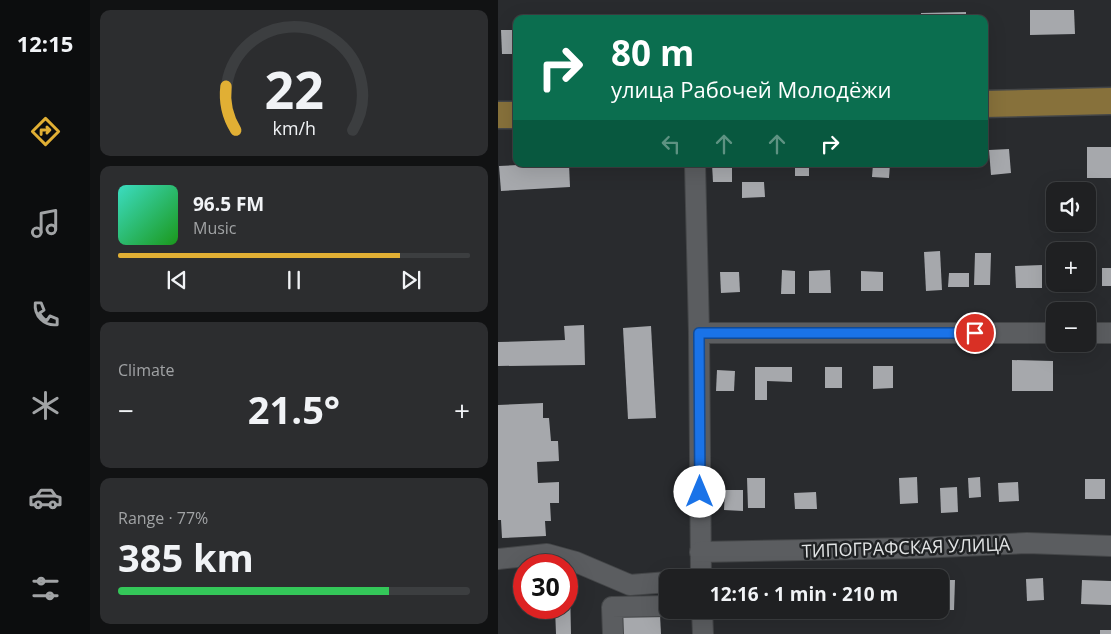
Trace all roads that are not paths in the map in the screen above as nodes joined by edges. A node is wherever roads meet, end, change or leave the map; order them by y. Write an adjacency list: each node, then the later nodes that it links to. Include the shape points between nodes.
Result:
1 (1112, 101): 2 (main road)
2 (988, 104)
3 (513, 115): 4 (main road)
4 (498, 116)
5 (696, 167): 6 (street)
6 (699, 333): 7 (street); 11 (street)
7 (1046, 333)
8 (1096, 333): 9 (street)
9 (1112, 333)
10 (1112, 546): 11 (street, ТИПОГРАФСКАЯ УЛИЦА, via 1027,543)
11 (700, 552): 13 (street)
12 (498, 559): 14 (street, via 547,554 576,562 630,585)
13 (699, 569)
14 (659, 583)
15 (659, 606): 17 (street, via 612,608)
16 (702, 619): 18 (street)
17 (613, 634)
18 (703, 634)

